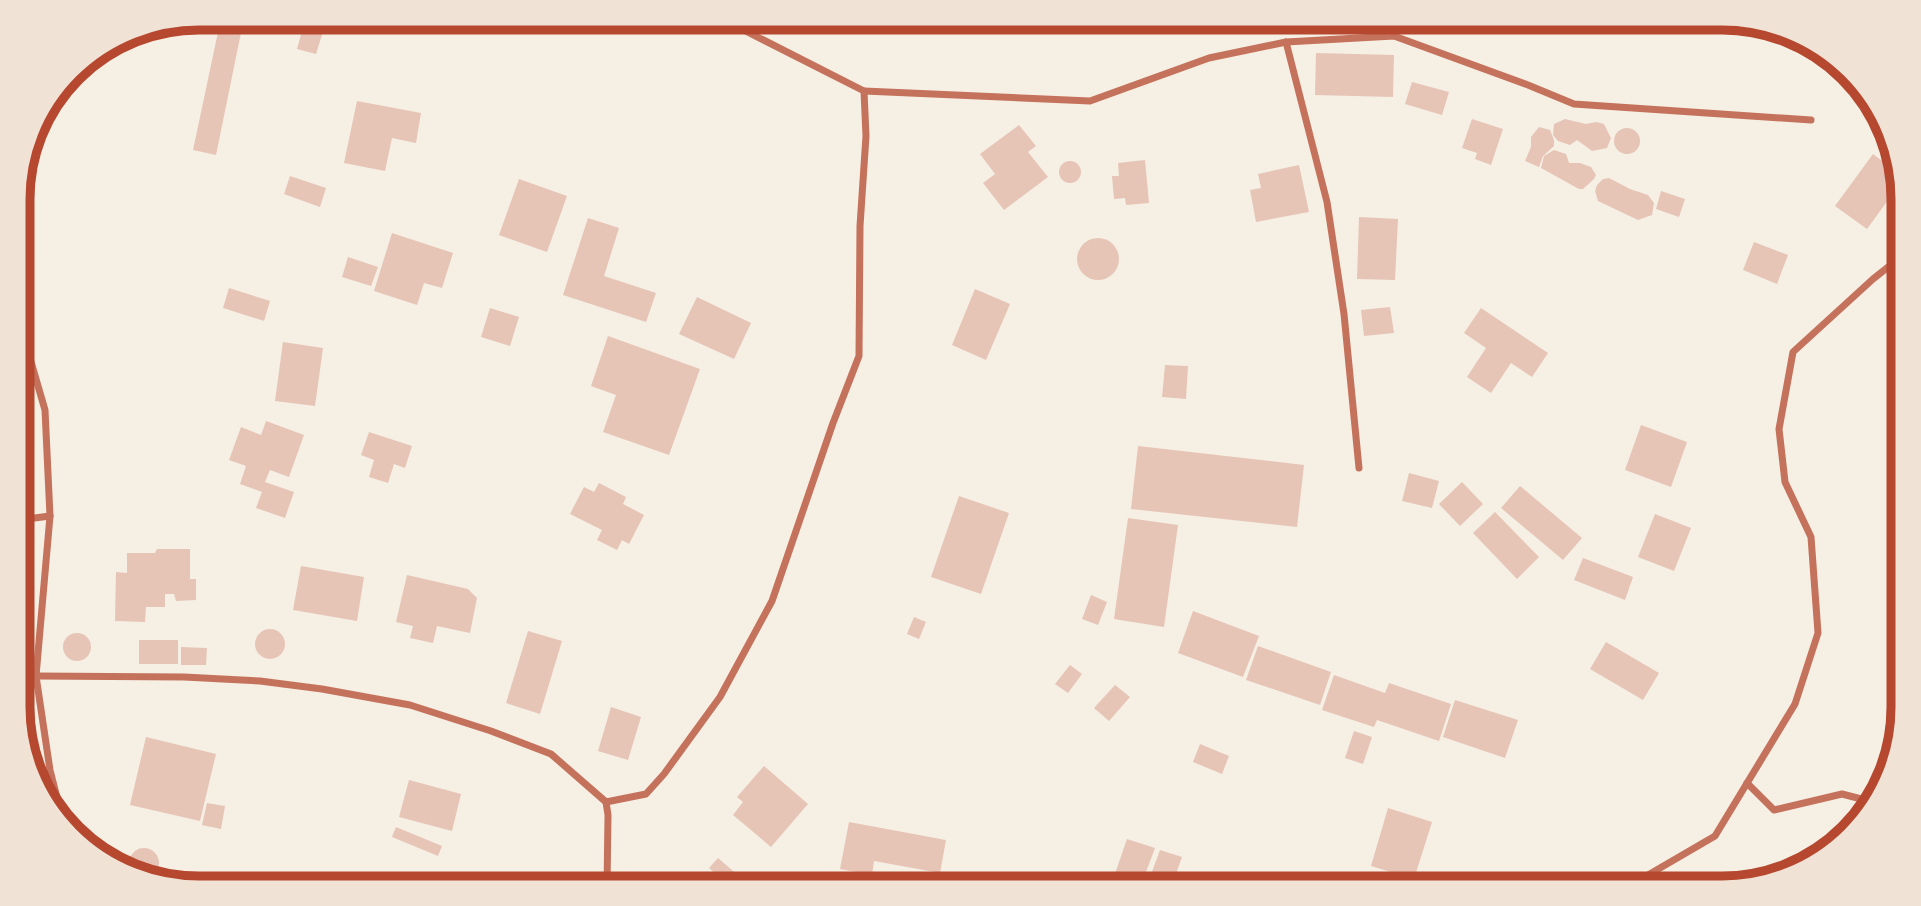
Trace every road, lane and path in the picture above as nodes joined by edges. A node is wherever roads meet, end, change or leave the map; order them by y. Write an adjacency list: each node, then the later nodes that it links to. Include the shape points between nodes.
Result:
1 (744, 30): 3 (street)
2 (1286, 42): 3 (street, via 1209,58 1090,101); 4 (street, via 1394,36 1574,104); 7 (street, via 1327,202 1345,314)
3 (864, 91): 14 (street, via 859,356 772,601 720,696 664,774 646,793)
4 (1811, 120)
5 (1891, 265): 11 (street, via 1793,352 1779,429 1785,482 1811,537 1818,634 1795,704)
6 (30, 358): 8 (street, via 45,410)
7 (1359, 468)
8 (50, 516): 9 (street); 10 (street)
9 (30, 519)
10 (36, 676): 12 (street); 14 (street, via 260,681 410,705 551,754)
11 (1747, 783): 13 (street, via 1774,810 1842,794); 16 (street, via 1715,836)
12 (58, 800)
13 (1863, 800)
14 (606, 802): 15 (street)
15 (607, 876)
16 (1646, 876)

